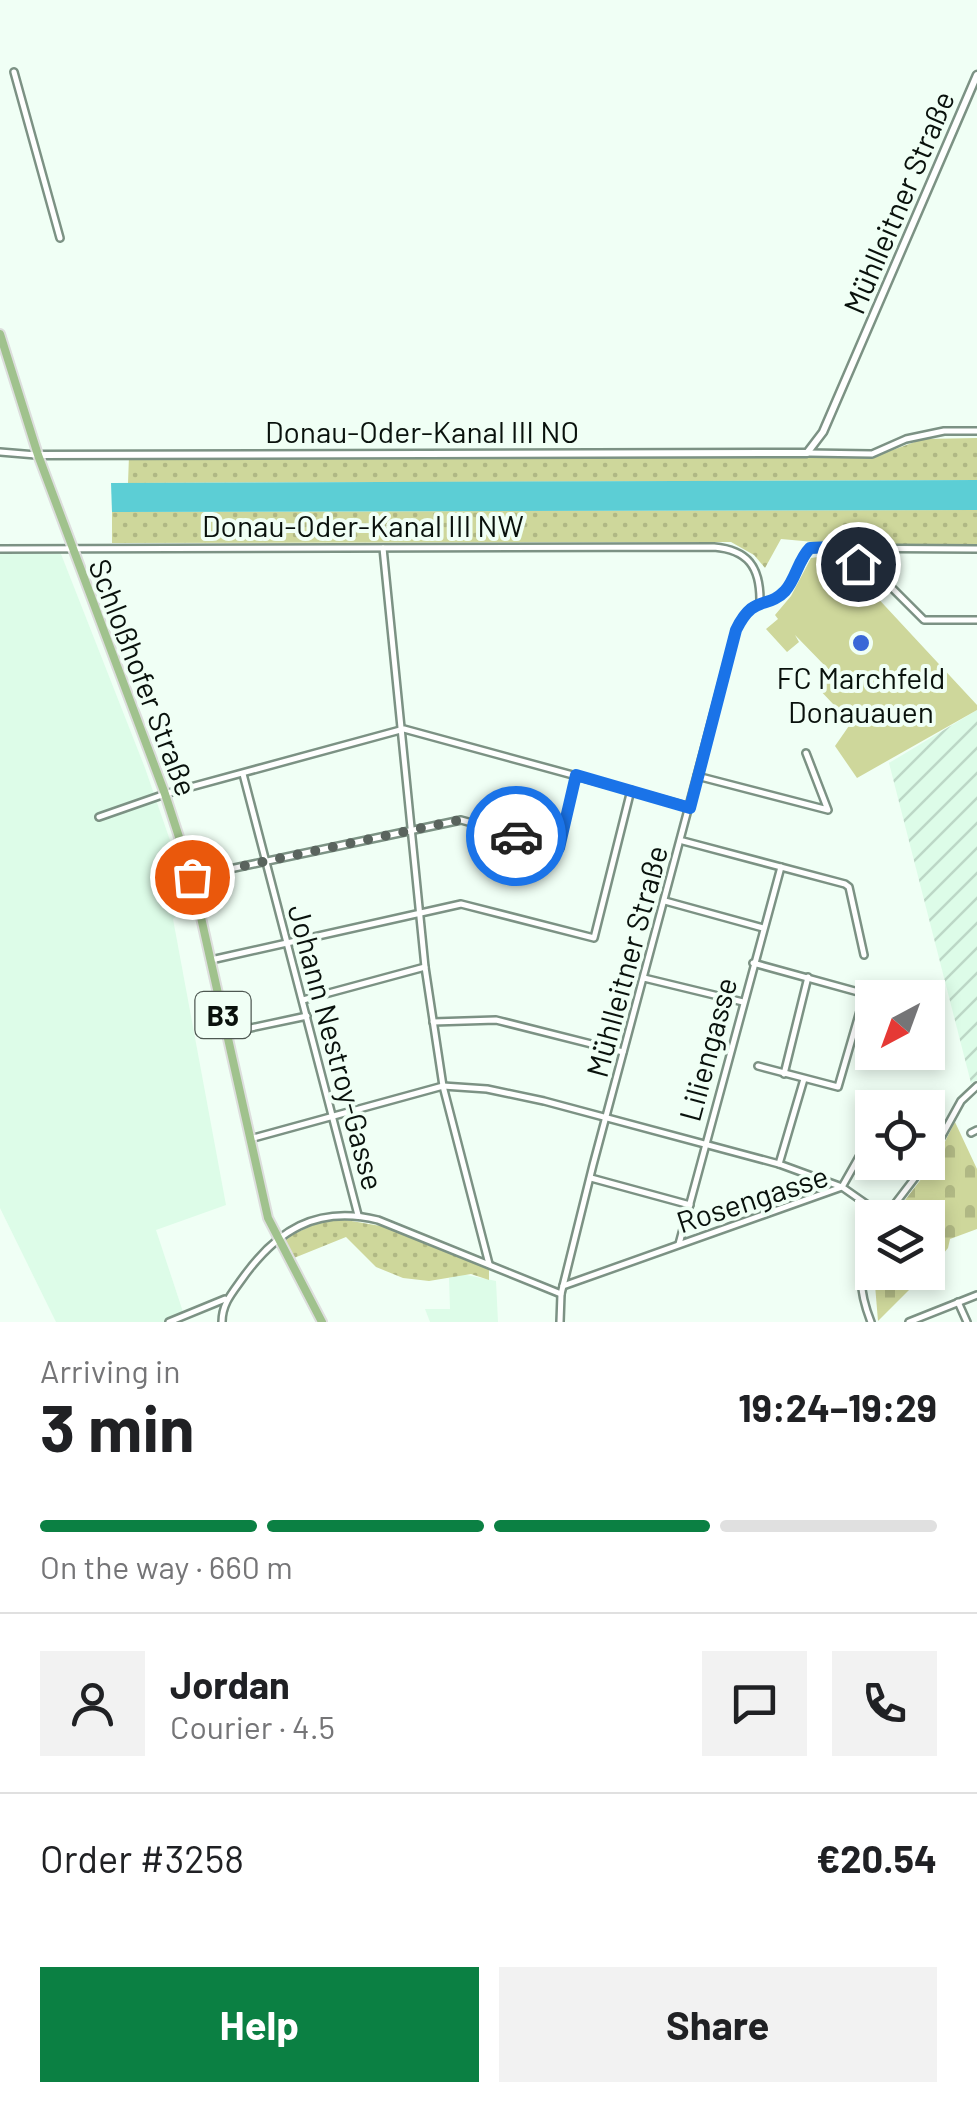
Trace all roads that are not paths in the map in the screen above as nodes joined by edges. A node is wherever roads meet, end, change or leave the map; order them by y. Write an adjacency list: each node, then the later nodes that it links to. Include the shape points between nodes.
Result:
1 (14, 72): 3 (street)
2 (977, 75): 7 (street, Mühlleitner Straße, via 823,432)
3 (60, 238)
4 (0, 334): 8 (main road, Schloßhofer Straße / B3)
5 (977, 431): 7 (street, via 906,439 872,454)
6 (0, 452): 8 (street)
7 (807, 453): 8 (street, Donau-Oder-Kanal III NO)
8 (38, 455): 10 (main road, Schloßhofer Straße / B3)
9 (831, 547): 13 (street); 14 (street, Mühlleitner Straße, via 810,548 786,590); 15 (street, via 883,579 924,620)
10 (71, 548): 11 (street, Donau-Oder-Kanal III NW); 12 (street, Donau-Oder-Kanal III NW); 22 (main road, Schloßhofer Straße / B3)
11 (384, 548): 14 (street, Donau-Oder-Kanal III NW, via 732,548 752,561); 16 (street)
12 (0, 549)
13 (977, 549)
14 (760, 600): 20 (street, Mühlleitner Straße, via 736,630)
15 (977, 620)
16 (404, 728): 18 (street); 19 (street); 25 (street)
17 (806, 754): 20 (street, via 828,810)
18 (244, 774): 22 (street); 27 (street, Johann Nestroy-Gasse)
19 (576, 775): 21 (street); 25 (street, via 559,848 460,820)
20 (697, 776): 23 (street, Mühlleitner Straße)
21 (631, 790): 23 (street); 31 (street, via 594,938 461,904)
22 (165, 794): 24 (street); 29 (main road, Schloßhofer Straße / B3)
23 (690, 808): 26 (street, Mühlleitner Straße)
24 (99, 817)
25 (414, 829): 27 (street); 31 (street)
26 (682, 840): 28 (street); 30 (street, Mühlleitner Straße)
27 (267, 862): 29 (street); 33 (street, Johann Nestroy-Gasse)
28 (781, 866): 32 (street, Liliengasse); 34 (street, via 849,887)
29 (192, 877): 35 (main road, Schloßhofer Straße / B3)
30 (665, 901): 32 (street); 38 (street, Mühlleitner Straße)
31 (421, 910): 33 (street); 37 (street)
32 (763, 928): 36 (street, Liliengasse)
33 (286, 942): 35 (street); 41 (street, Johann Nestroy-Gasse)
34 (864, 955)
35 (212, 960): 46 (main road, Schloßhofer Straße / B3)
36 (754, 963): 39 (street); 42 (street, Liliengasse)
37 (425, 966): 41 (street); 44 (street)
38 (643, 978): 42 (street); 47 (street, Mühlleitner Straße)
39 (808, 978): 40 (street); 49 (street)
40 (855, 991)
41 (303, 1000): 43 (street, Johann Nestroy-Gasse)
42 (743, 1002): 57 (street, Liliengasse)
43 (307, 1016): 46 (street); 53 (street, Johann Nestroy-Gasse)
44 (433, 1022): 47 (street, via 496,1020); 51 (street)
45 (855, 1028): 50 (street, via 838,1087)
46 (227, 1033): 56 (main road, Schloßhofer Straße / B3)
47 (623, 1052): 54 (street, Mühlleitner Straße)
48 (758, 1066): 49 (street)
49 (784, 1074): 50 (street)
50 (804, 1079): 58 (street)
51 (443, 1086): 53 (street); 54 (street, via 544,1100); 69 (street)
52 (977, 1086): 55 (street, Rosengasse)
53 (334, 1118): 56 (street); 66 (street, Johann Nestroy-Gasse)
54 (606, 1120): 57 (street); 60 (street, Mühlleitner Straße)
55 (945, 1131)
56 (247, 1140): 67 (main road, Schloßhofer Straße / B3)
57 (705, 1144): 58 (street); 65 (street, Liliengasse)
58 (779, 1164): 62 (street)
59 (855, 1165): 62 (street)
60 (590, 1178): 65 (street); 70 (street, Mühlleitner Straße)
61 (913, 1180): 64 (street, Rosengasse)
62 (842, 1188): 63 (street, Rosengasse); 68 (street, Rosengasse)
63 (859, 1200)
64 (897, 1200)
65 (690, 1205): 68 (street, Liliengasse)
66 (358, 1215): 67 (street, via 321,1217); 69 (street)
67 (275, 1239): 74 (street); 78 (main road, Schloßhofer Straße / B3)
68 (679, 1244): 70 (street, Rosengasse)
69 (490, 1264): 72 (street)
70 (563, 1286): 72 (street, Mühlleitner Straße)
71 (860, 1290): 80 (street)
72 (561, 1294): 79 (street, Mühlleitner Straße)
73 (977, 1295): 75 (street)
74 (228, 1298): 76 (street); 77 (street)
75 (958, 1302): 81 (street); 82 (street)
76 (169, 1322)
77 (222, 1322)
78 (322, 1322)
79 (560, 1322)
80 (871, 1322)
81 (909, 1322)
82 (967, 1322)

